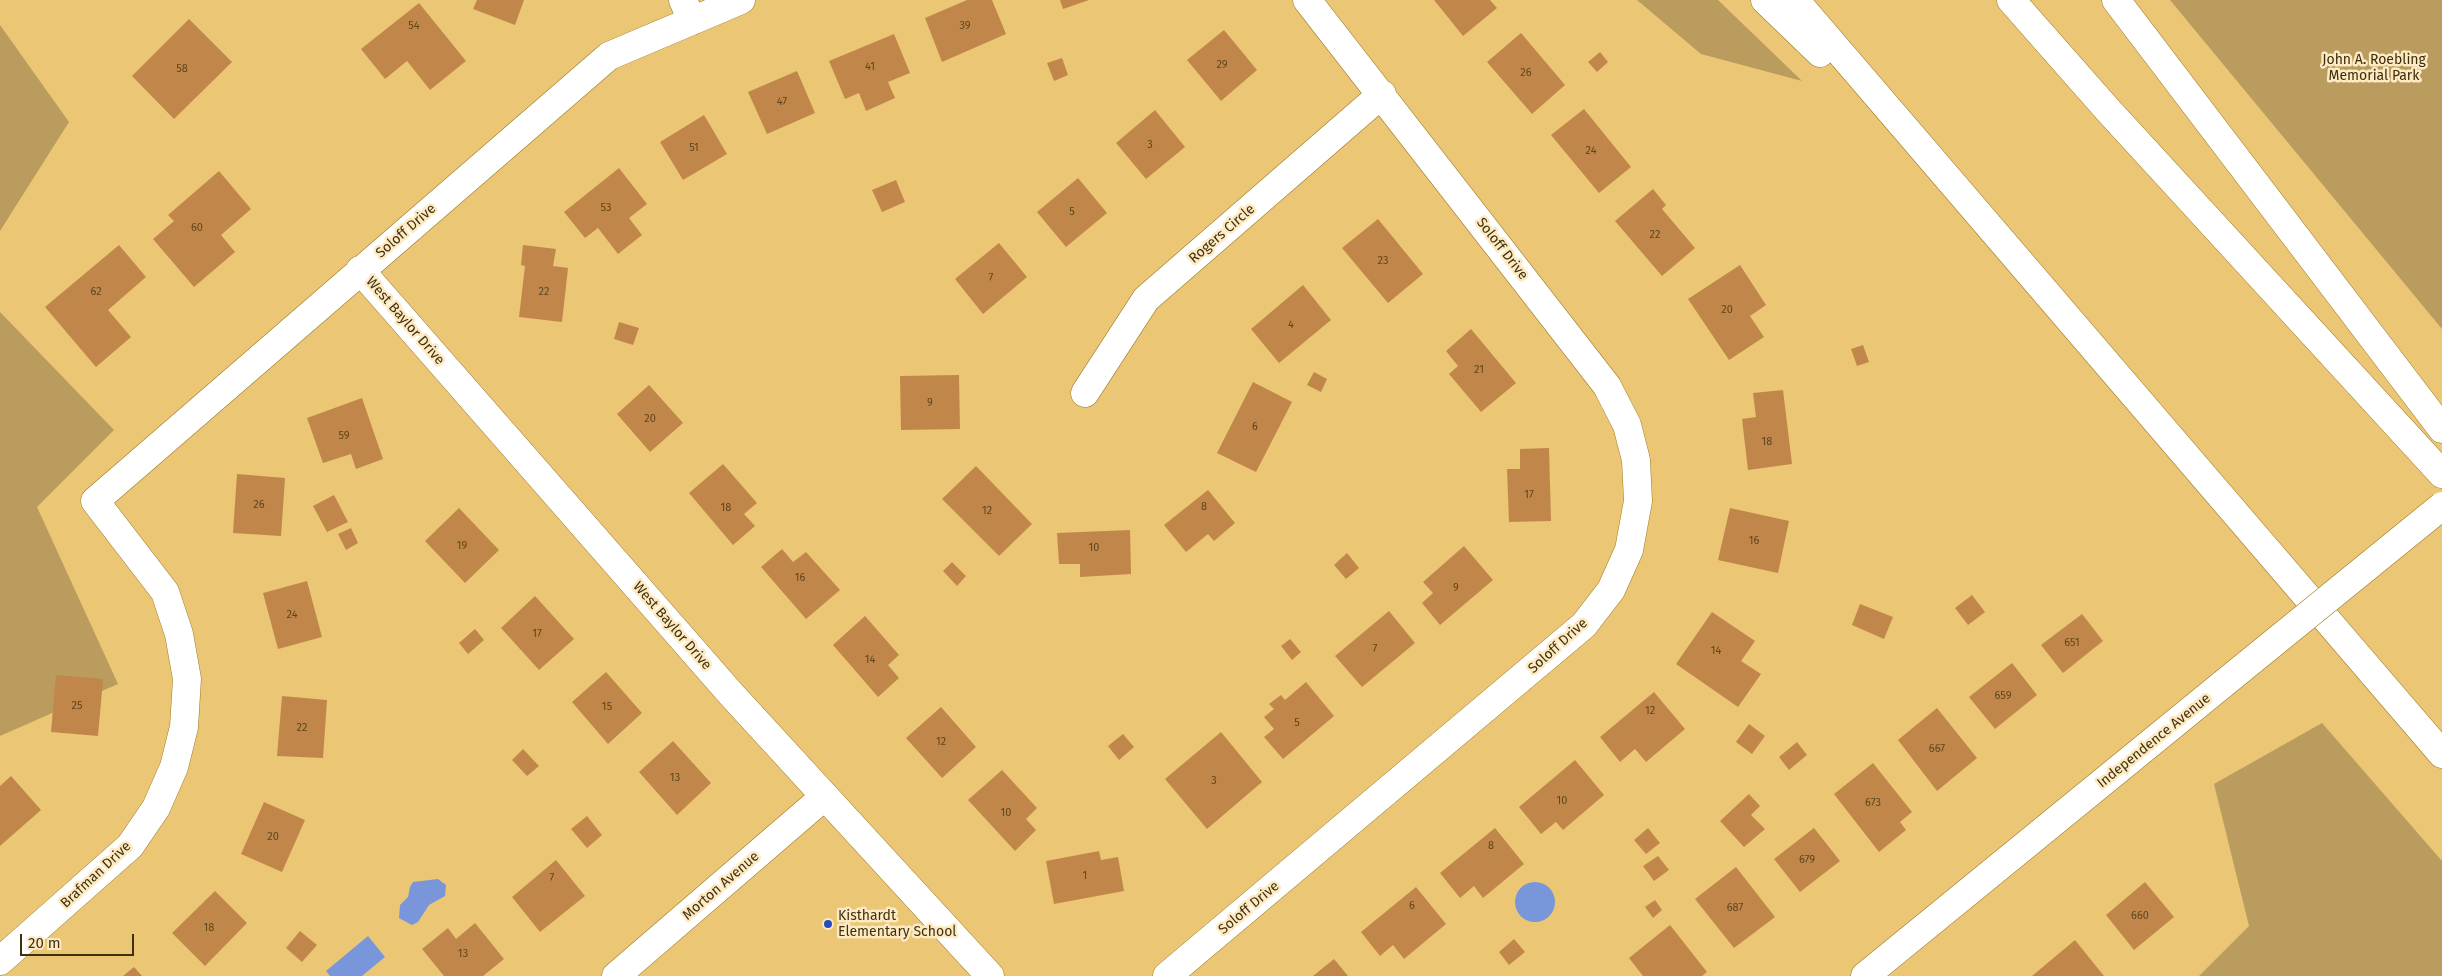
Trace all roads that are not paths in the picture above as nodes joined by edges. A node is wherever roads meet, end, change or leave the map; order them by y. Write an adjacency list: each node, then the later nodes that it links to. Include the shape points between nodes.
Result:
1 (741, 0): 7 (main road, Soloff Drive)
2 (1307, 0): 8 (main road, Soloff Drive)
3 (1765, 0): 9 (main road)
4 (1795, 0): 9 (main road)
5 (2011, 0): 13 (main road, via 2106,109)
6 (2116, 0): 12 (main road)
7 (687, 10): 10 (main road, Soloff Drive, via 609,56)
8 (1382, 94): 11 (main road, Rogers Circle, via 1146,299); 21 (main road, Soloff Drive, via 1607,386 1627,425 1636,460 1638,501 1629,550 1611,590 1584,625)
9 (1941, 170): 16 (main road)
10 (360, 270): 14 (main road, Soloff Drive); 17 (main road, West Baylor Drive, via 731,694)
11 (1085, 393)
12 (2442, 428)
13 (2442, 474)
14 (95, 501): 18 (main road, Brafman Drive, via 164,592 180,634 187,679 184,728 174,767 160,800 130,846)
15 (2442, 506): 22 (main road, Independence Avenue, bridge)
16 (2442, 754)
17 (825, 796): 19 (main road, Morton Avenue); 20 (main road, West Baylor Drive)
18 (0, 961)
19 (616, 976)
20 (990, 976)
21 (1167, 976)
22 (1865, 976)

